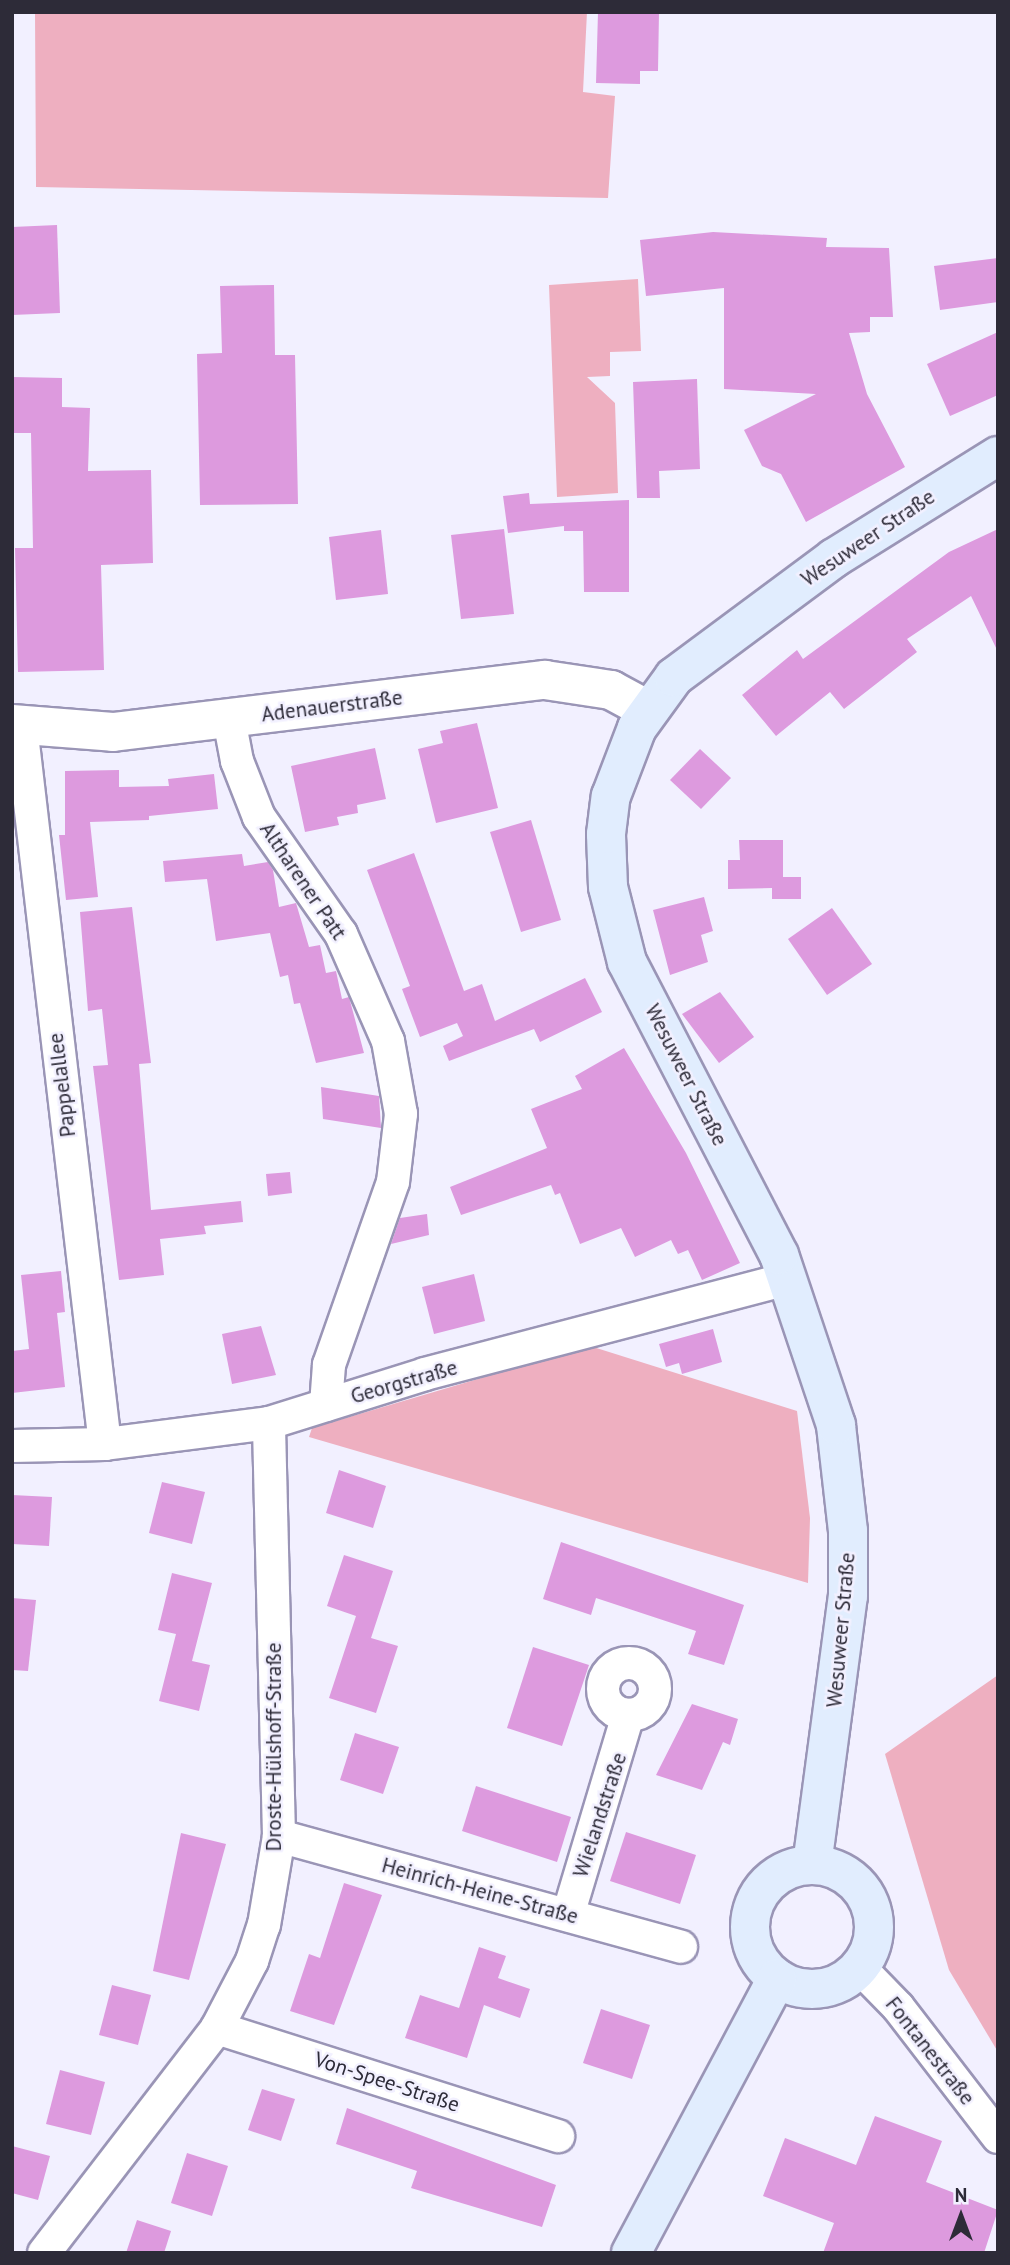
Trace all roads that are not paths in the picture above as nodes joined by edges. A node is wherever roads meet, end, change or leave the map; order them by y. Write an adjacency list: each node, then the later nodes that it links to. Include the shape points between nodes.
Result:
1 (998, 456): 2 (main road, Wesuweer Straße, via 834,558 743,624 674,677)
2 (648, 710): 3 (street, Adenauerstraße, via 611,690 545,680); 5 (main road, Wesuweer Straße, via 611,796 608,887 627,962)
3 (229, 719): 4 (street, Adenauerstraße, via 113,732); 6 (street, Altharener Patt, via 237,761 259,817 341,934 388,1041 401,1114 393,1182 329,1365)
4 (17, 725): 8 (street, Pappelallee)
5 (788, 1279): 6 (street, Georgstraße); 12 (main road, Wesuweer Straße, via 836,1425 848,1531 848,1596)
6 (326, 1405): 7 (street, Georgstraße)
7 (269, 1423): 8 (street, Georgstraße); 11 (street, Droste-Hülshoff-Straße)
8 (105, 1444): 9 (street, Georgstraße)
9 (12, 1446)
10 (628, 1715): 13 (street, Wielandstraße)
11 (279, 1836): 13 (street, Heinrich-Heine-Straße); 17 (street, Droste-Hülshoff-Straße, via 252,1961)
12 (811, 1865): 15 (main road, via 846,1875 866,1897 873,1933); 16 (main road, via 772,1880 754,1906 751,1938 760,1960)
13 (568, 1915): 14 (street, Heinrich-Heine-Straße)
14 (681, 1947)
15 (859, 1967): 16 (main road, via 845,1979 811,1989); 19 (street, Fontanestraße, via 898,2007)
16 (777, 1978): 21 (main road)
17 (217, 2028): 18 (street, Von-Spee-Straße); 20 (street, Droste-Hülshoff-Straße)
18 (558, 2136)
19 (998, 2137)
20 (44, 2253)
21 (631, 2253)

